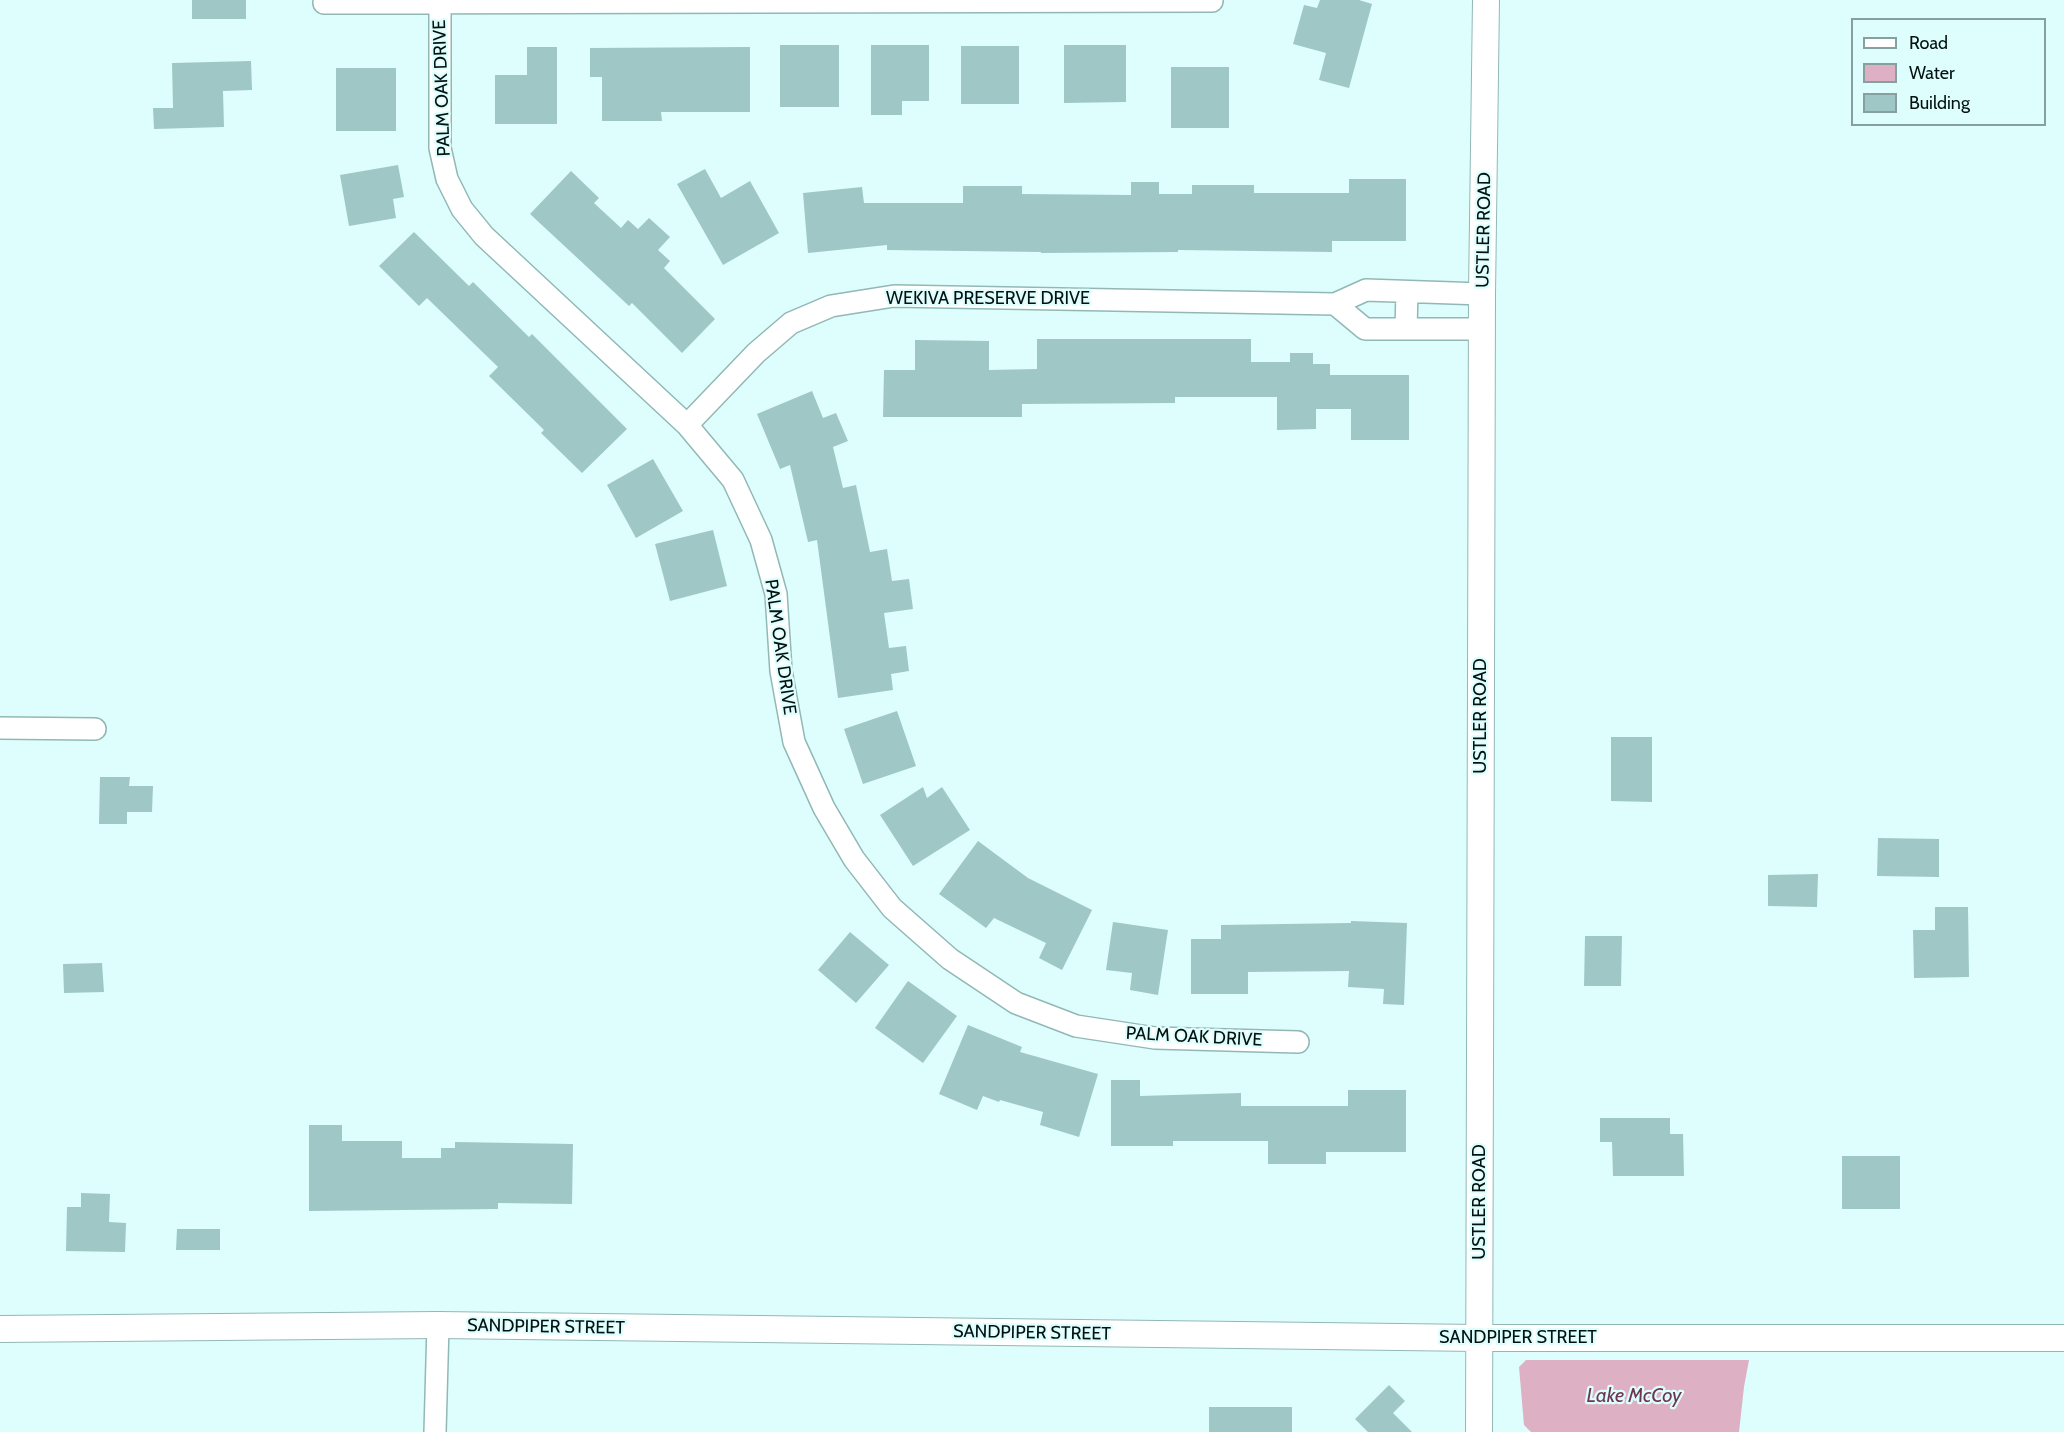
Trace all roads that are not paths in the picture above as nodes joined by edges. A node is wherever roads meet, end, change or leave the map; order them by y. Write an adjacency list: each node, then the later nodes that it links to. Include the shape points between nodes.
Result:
1 (1486, 0): 6 (street, USTLER ROAD)
2 (1212, 1): 4 (street)
3 (324, 3): 4 (street)
4 (440, 3): 10 (street, PALM OAK DRIVE, via 440,148 447,179 462,209 484,236)
5 (1407, 292): 6 (street, WEKIVA PRESERVE DRIVE); 7 (street, WEKIVA PRESERVE DRIVE, via 1366,290); 8 (street)
6 (1482, 294): 9 (street, USTLER ROAD)
7 (1335, 304): 8 (street, via 1365,329); 10 (street, WEKIVA PRESERVE DRIVE, via 894,296 831,306 791,323 756,353)
8 (1406, 329): 9 (street)
9 (1482, 329): 16 (street, USTLER ROAD)
10 (687, 425): 13 (street, PALM OAK DRIVE, via 733,480 761,540 776,594 781,671 795,742 824,808 854,859 892,908 951,959 1016,1003 1076,1026 1155,1038)
11 (0, 728): 12 (street)
12 (95, 729)
13 (1298, 1042)
14 (438, 1325): 15 (street, SANDPIPER STREET); 16 (street, SANDPIPER STREET); 18 (street)
15 (0, 1329)
16 (1479, 1338): 17 (street, SANDPIPER STREET); 19 (street, USTLER ROAD)
17 (2064, 1338)
18 (435, 1432)
19 (1479, 1432)

